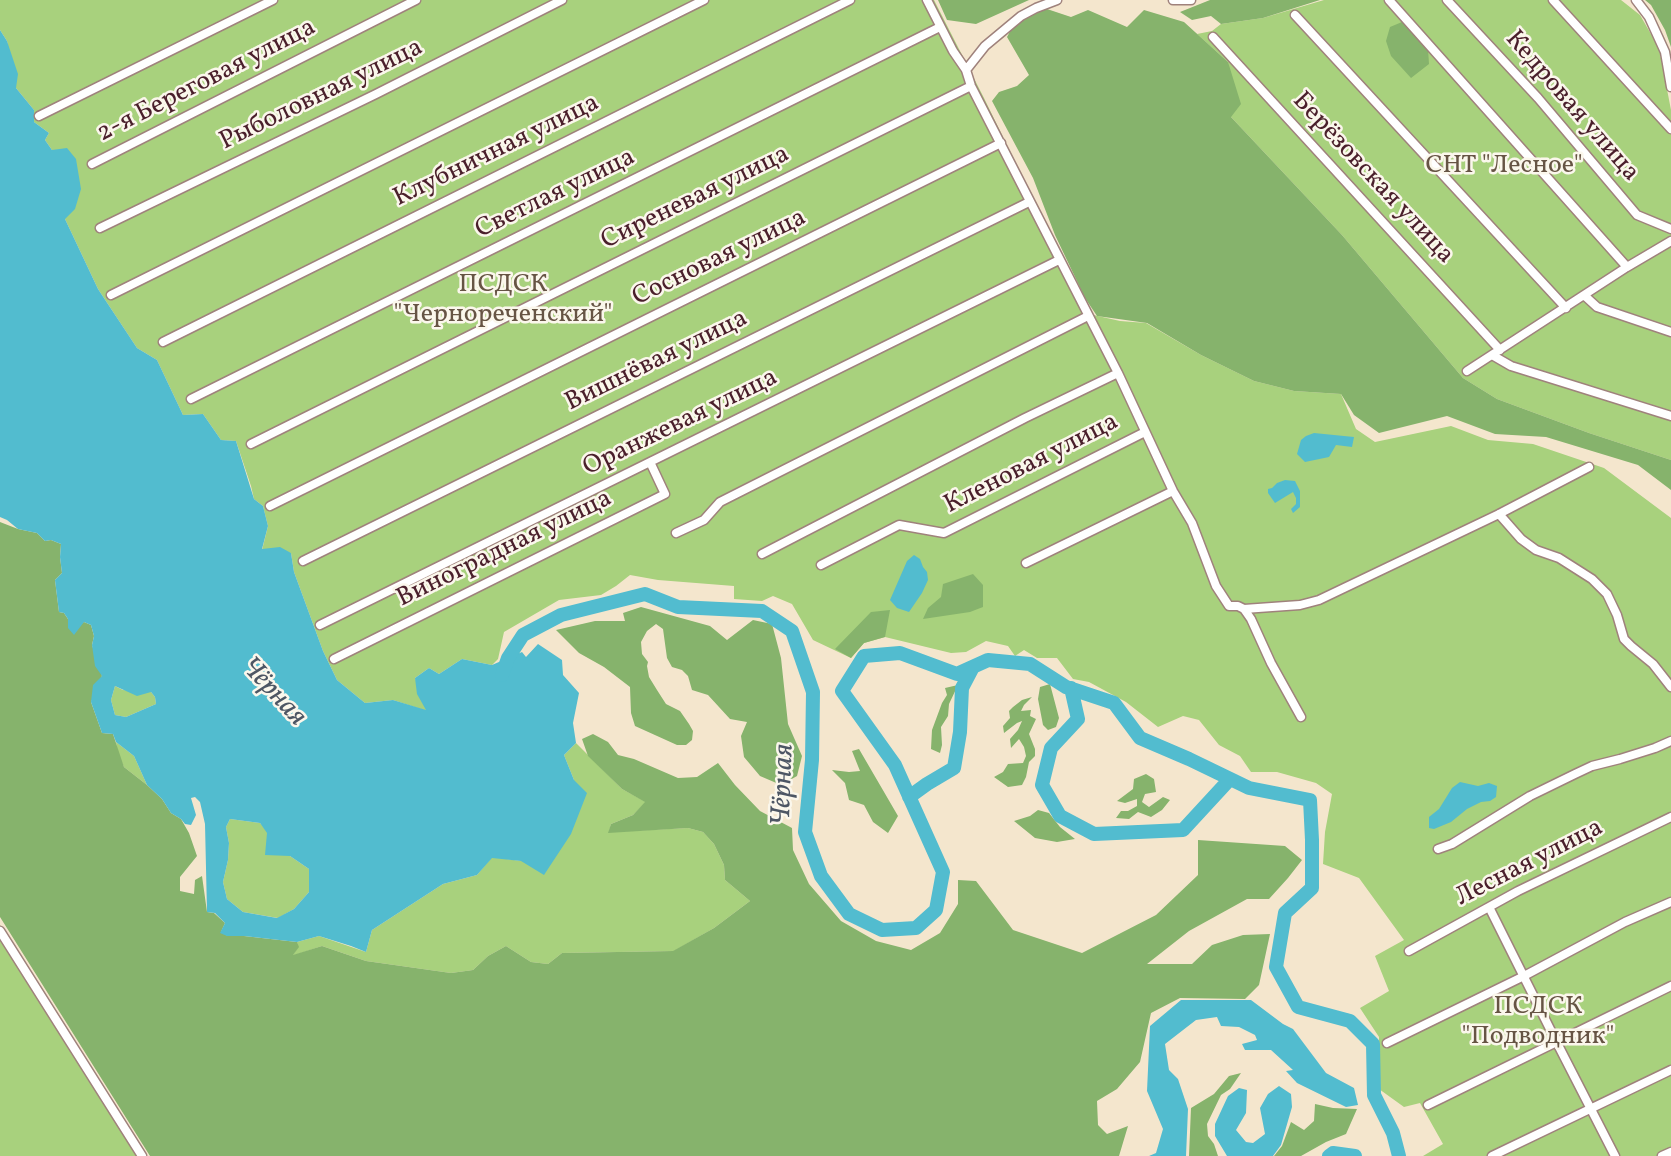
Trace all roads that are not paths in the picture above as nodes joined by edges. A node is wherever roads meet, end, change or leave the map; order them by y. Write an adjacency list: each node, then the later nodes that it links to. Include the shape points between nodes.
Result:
1 (273, 0): 20 (street)
2 (416, 0): 23 (street, 2-я Береговая улица)
3 (562, 0): 25 (street, Рыболовная улица)
4 (704, 0): 32 (street)
5 (850, 0): 37 (street, Клубничная улица)
6 (927, 0): 15 (street)
7 (1057, 0): 17 (street, via 1021,16)
8 (1173, 0): 9 (street)
9 (1191, 0)
10 (1389, 0): 31 (street)
11 (1447, 0): 26 (street, Кедровая улица, via 1637,215)
12 (1553, 0): 21 (street)
13 (1636, 0): 19 (street, via 1665,52)
14 (1295, 15): 34 (street)
15 (940, 27): 17 (street); 41 (street, Светлая улица)
16 (1213, 37): 38 (street, Берёзовская улица)
17 (965, 70): 18 (street)
18 (971, 86): 22 (street); 44 (street, Сиреневая улица)
19 (1671, 87)
20 (39, 116)
21 (1671, 129)
22 (1001, 143): 24 (street); 48 (street, Сосновая улица)
23 (92, 163)
24 (1029, 202): 30 (street); 52 (street, Вишнёвая улица)
25 (100, 228)
26 (1671, 229)
27 (1671, 241): 28 (street)
28 (1660, 248): 29 (street); 31 (street)
29 (1671, 251)
30 (1059, 260): 35 (street); 45 (street, Оранжевая улица)
31 (1627, 267): 33 (street)
32 (111, 295)
33 (1585, 296): 34 (street); 36 (street, via 1597,307)
34 (1566, 307): 38 (street)
35 (1088, 316): 40 (street); 50 (street, via 720,502 704,520)
36 (1671, 332)
37 (163, 342)
38 (1496, 352): 39 (street); 42 (street, via 1511,366)
39 (1467, 371)
40 (1118, 373): 43 (street); 51 (street)
41 (191, 400)
42 (1671, 416)
43 (1144, 432): 47 (street); 54 (street, Кленовая улица, via 944,533 899,526)
44 (251, 444)
45 (650, 462): 56 (street, Оранжевая улица); 57 (street, Виноградная улица, via 664,494)
46 (1589, 467): 49 (street)
47 (1173, 491): 53 (street); 55 (street, via 1192,523 1216,586 1229,606)
48 (270, 506)
49 (1499, 514): 55 (street, via 1319,600); 58 (street, via 1535,550 1559,558 1592,579 1606,594 1624,639)
50 (676, 533)
51 (762, 554)
52 (303, 561)
53 (1026, 563)
54 (821, 565)
55 (1244, 609): 59 (street)
56 (320, 625)
57 (334, 659)
58 (1671, 687)
59 (1301, 717)
60 (1671, 741): 62 (street, via 1592,766)
61 (1671, 817): 64 (street, Лесная улица)
62 (1438, 849)
63 (1671, 902): 67 (street)
64 (1489, 907): 66 (street, Лесная улица); 67 (street)
65 (0, 931): 75 (street)
66 (1409, 951)
67 (1524, 976): 69 (street); 70 (street)
68 (1671, 986): 69 (street)
69 (1556, 1041): 72 (street); 73 (street)
70 (1387, 1043)
71 (1671, 1070): 73 (street)
72 (1428, 1105)
73 (1591, 1110): 76 (street); 77 (street)
74 (1671, 1152): 78 (street)
75 (142, 1156)
76 (1492, 1156)
77 (1615, 1156)
78 (1662, 1156)

